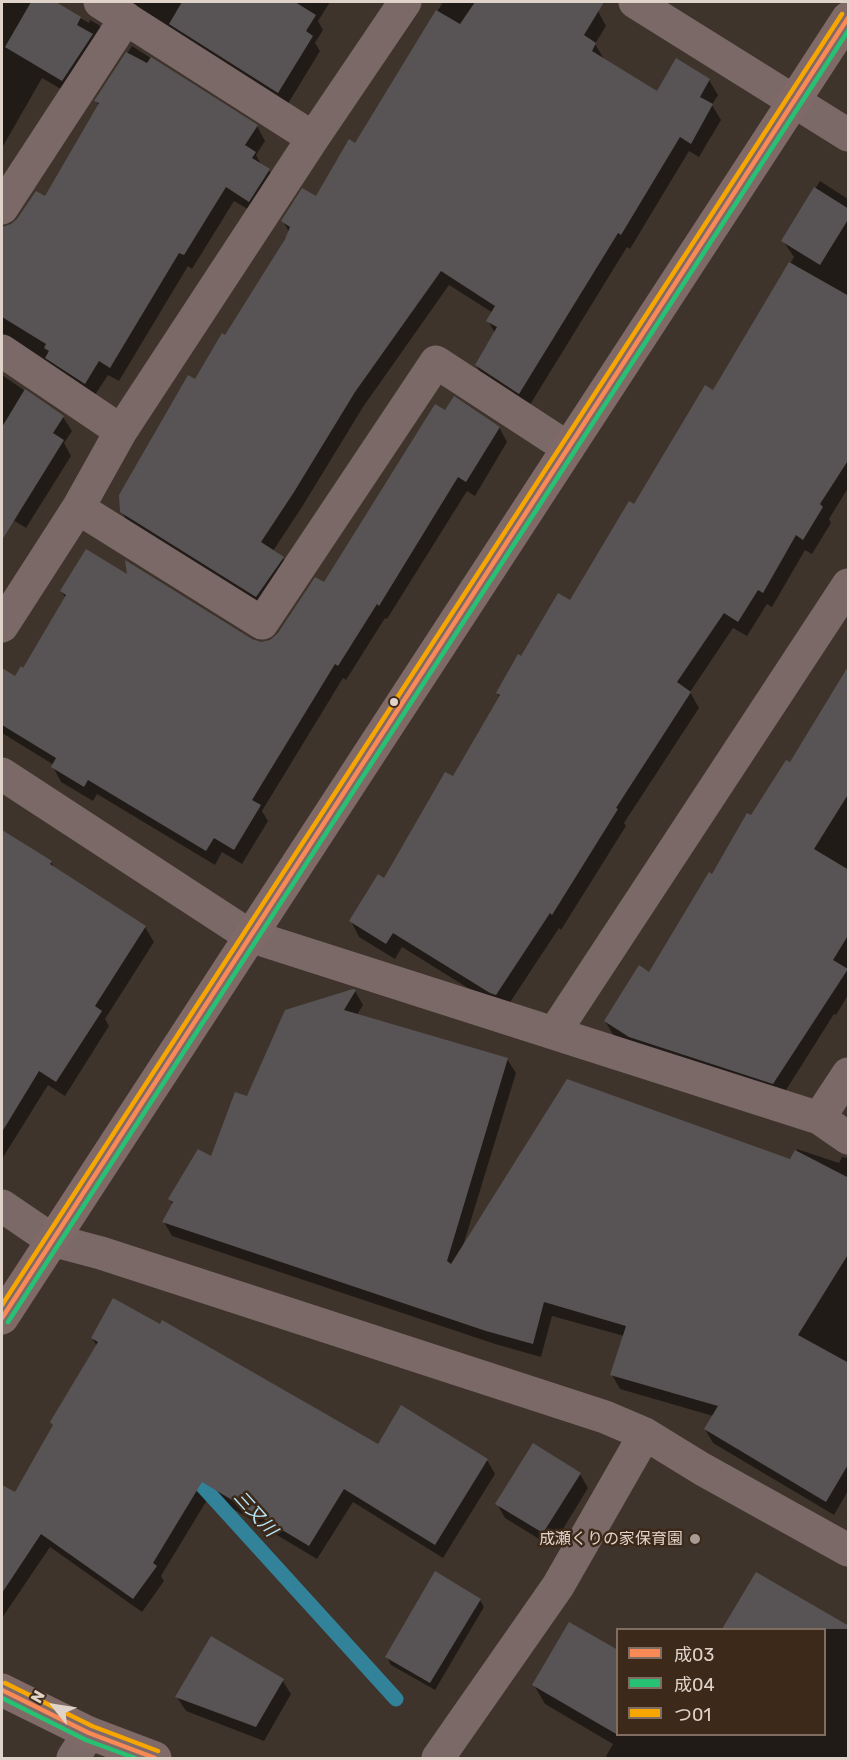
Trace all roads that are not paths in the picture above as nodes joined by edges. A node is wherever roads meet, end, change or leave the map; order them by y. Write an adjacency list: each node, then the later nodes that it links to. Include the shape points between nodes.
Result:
1 (405, 2): 7 (street)
2 (635, 2): 5 (street)
3 (113, 10): 7 (street); 8 (street)
4 (849, 18): 5 (street)
5 (795, 101): 6 (street); 11 (street)
6 (849, 135)
7 (313, 138): 10 (street)
8 (2, 208)
9 (2, 351): 10 (street)
10 (121, 431): 12 (street)
11 (568, 448): 12 (street, via 436,362 262,623); 16 (street)
12 (78, 508): 14 (street)
13 (849, 585): 17 (street)
14 (2, 626)
15 (2, 774): 16 (street)
16 (250, 936): 17 (street); 22 (street)
17 (554, 1034): 19 (street)
18 (849, 1074): 19 (street)
19 (819, 1118): 20 (street)
20 (849, 1138)
21 (2, 1206): 22 (street)
22 (52, 1240): 23 (street); 24 (street, via 582,1410)
23 (2, 1318)
24 (645, 1434): 25 (street); 29 (street, via 558,1586)
25 (849, 1550)
26 (2, 1690): 27 (street)
27 (81, 1746): 28 (street)
28 (155, 1758)
29 (438, 1758)

